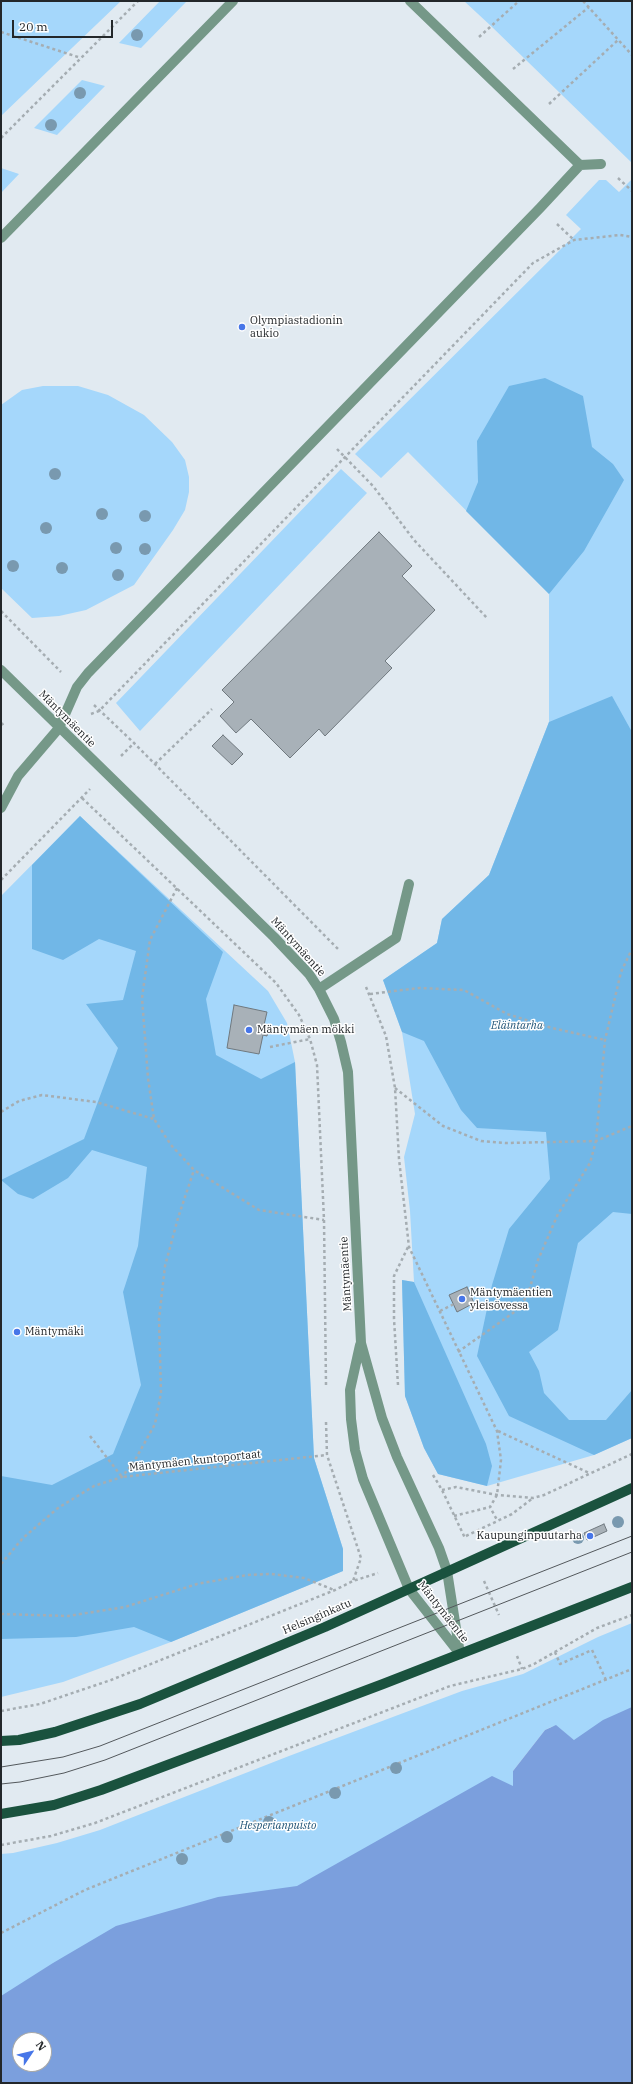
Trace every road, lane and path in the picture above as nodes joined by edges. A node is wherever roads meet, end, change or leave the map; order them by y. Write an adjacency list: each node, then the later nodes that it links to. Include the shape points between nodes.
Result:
1 (138, 1): 11 (path)
2 (233, 1): 17 (street)
3 (410, 1): 9 (street)
4 (519, 1): 9 (path)
5 (583, 1): 6 (path)
6 (588, 7): 8 (path); 12 (path)
7 (1, 32): 11 (path)
8 (618, 40): 10 (path); 13 (path)
9 (462, 51): 12 (street)
10 (632, 55)
11 (81, 58): 14 (path)
12 (496, 84): 13 (street)
13 (532, 119): 16 (street)
14 (1, 138)
15 (601, 164): 16 (street)
16 (580, 165): 27 (street, via 88,673 77,687)
17 (1, 238)
18 (632, 238): 20 (path, via 620,235 574,240 533,263)
19 (333, 444): 20 (path)
20 (345, 456): 21 (path, via 373,486 414,540); 24 (path)
21 (487, 618)
22 (1, 670): 27 (street, Mäntymäentie)
23 (212, 708): 28 (path)
24 (99, 711)
25 (4, 723): 26 (path)
26 (1, 725)
27 (59, 728): 29 (street, Mäntymäentie); 31 (street, via 18,776)
28 (155, 764): 29 (path, via 134,743); 36 (path)
29 (104, 772): 30 (path); 37 (street, Mäntymäentie, via 274,937 309,974)
30 (82, 798): 32 (path); 34 (path)
31 (1, 808)
32 (1, 880)
33 (409, 884): 36 (street, via 396,938)
34 (177, 888): 39 (path, via 276,983 299,1015); 44 (path, via 150,940 142,998)
35 (632, 949): 40 (path, via 621,972)
36 (354, 966): 37 (street); 38 (path)
37 (319, 989): 52 (street, Mäntymäentie, via 334,1019 348,1072)
38 (370, 994): 40 (path, via 419,988 464,990 507,1014); 42 (path, via 386,1036)
39 (310, 1040): 41 (path); 48 (path, via 317,1065)
40 (605, 1040): 46 (path)
41 (270, 1047)
42 (394, 1088): 46 (path, via 443,1126 481,1141); 49 (path, via 398,1158)
43 (1, 1112): 44 (path, via 19,1101 42,1095 96,1102)
44 (154, 1119): 47 (path, via 171,1145)
45 (632, 1126): 46 (path)
46 (596, 1141): 53 (path, via 590,1163 558,1214 522,1304 513,1314)
47 (194, 1170): 48 (path, via 259,1210); 63 (path, via 165,1266 159,1319 161,1393 155,1424 135,1460)
48 (324, 1220): 55 (path)
49 (408, 1247): 51 (path); 54 (path, via 394,1276)
50 (454, 1304): 51 (path)
51 (440, 1311): 53 (path)
52 (361, 1343): 72 (street, Mäntymäentie, via 382,1418); 74 (street, Mäntymäentie, via 350,1390 355,1450 363,1479)
53 (458, 1352): 57 (path)
54 (399, 1390)
55 (326, 1392)
56 (326, 1416): 60 (path)
57 (497, 1431): 62 (path); 66 (path, via 501,1460)
58 (90, 1436): 63 (path, Mäntymäen kuntoportaat)
59 (632, 1454): 62 (path)
60 (327, 1455): 63 (path, Mäntymäen kuntoportaat); 75 (path, via 361,1558 353,1581)
61 (430, 1470): 65 (path)
62 (589, 1473): 67 (path, via 544,1496)
63 (122, 1477): 71 (path, via 94,1486 58,1508 23,1538)
64 (632, 1488): 70 (main road, Helsinginkatu)
65 (442, 1490): 66 (path, via 456,1487); 69 (path)
66 (497, 1495): 67 (path); 68 (path, via 490,1507)
67 (533, 1498): 68 (path, via 512,1514)
68 (497, 1520): 69 (path)
69 (464, 1536): 70 (path)
70 (474, 1559): 72 (main road, Helsinginkatu); 78 (path)
71 (1, 1564)
72 (447, 1571): 74 (main road, Helsinginkatu); 80 (street, Mäntymäentie)
73 (632, 1587): 78 (main road)
74 (409, 1589): 80 (street, Mäntymäentie); 85 (main road, Helsinginkatu, via 140,1704 55,1732)
75 (335, 1590): 76 (path, via 304,1578 271,1574 247,1575 196,1584 125,1607 68,1616); 84 (path, via 73,1694 40,1704)
76 (1, 1614)
77 (632, 1615): 79 (path, via 597,1628)
78 (507, 1635): 80 (main road); 81 (path)
79 (555, 1652): 81 (path); 83 (path, via 560,1664 592,1650)
80 (460, 1654): 86 (main road, via 101,1790 54,1805)
81 (522, 1669): 87 (path, via 450,1686 95,1823 51,1836)
82 (632, 1669): 83 (path)
83 (606, 1680): 88 (path, via 85,1890)
84 (1, 1711)
85 (1, 1741)
86 (1, 1814)
87 (1, 1845)
88 (1, 1933)

